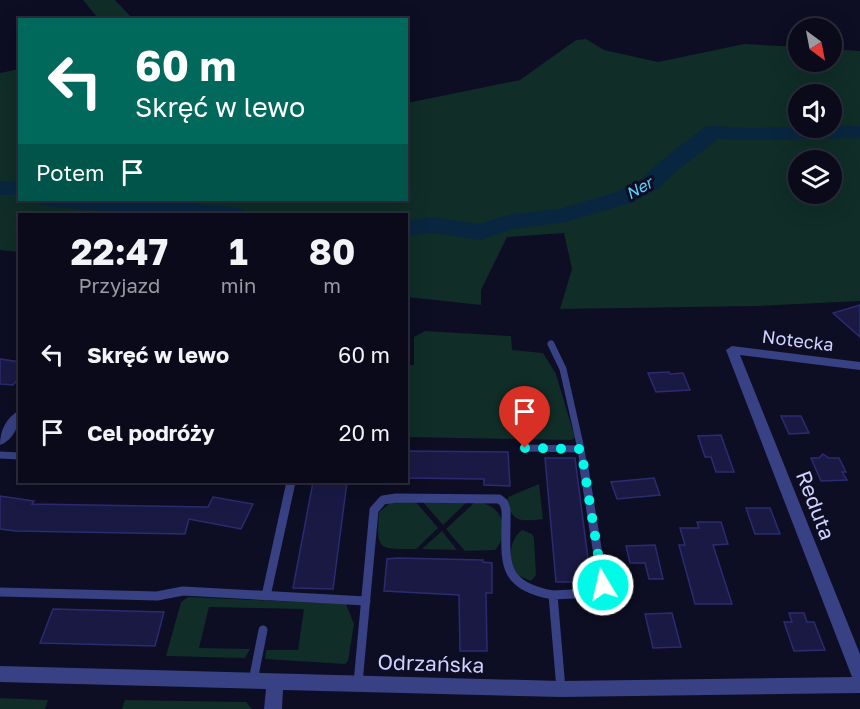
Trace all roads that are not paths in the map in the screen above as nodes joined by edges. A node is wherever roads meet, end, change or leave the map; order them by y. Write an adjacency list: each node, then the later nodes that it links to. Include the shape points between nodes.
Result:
1 (551, 344): 7 (lane, via 563,369)
2 (732, 350): 3 (street, Notecka); 17 (street, Reduta)
3 (860, 366)
4 (18, 418): 5 (street)
5 (0, 440)
6 (525, 448): 7 (lane)
7 (581, 449): 12 (lane, via 603,585 592,593)
8 (0, 455): 9 (lane)
9 (18, 456)
10 (291, 483): 13 (lane)
11 (0, 592): 13 (lane, via 157,596 183,591)
12 (553, 595): 14 (lane, via 532,592 512,579 506,510 499,499 396,498 383,500 374,510); 22 (lane)
13 (266, 596): 14 (lane)
14 (366, 601): 20 (lane)
15 (263, 630): 18 (lane)
16 (0, 674): 18 (street, Odrzańska)
17 (860, 675)
18 (253, 682): 19 (street, Odrzańska)
19 (274, 682): 20 (street, Odrzańska); 23 (street)
20 (358, 683): 22 (street, Odrzańska)
21 (860, 686): 22 (street, Odrzańska)
22 (561, 689)
23 (273, 709)

